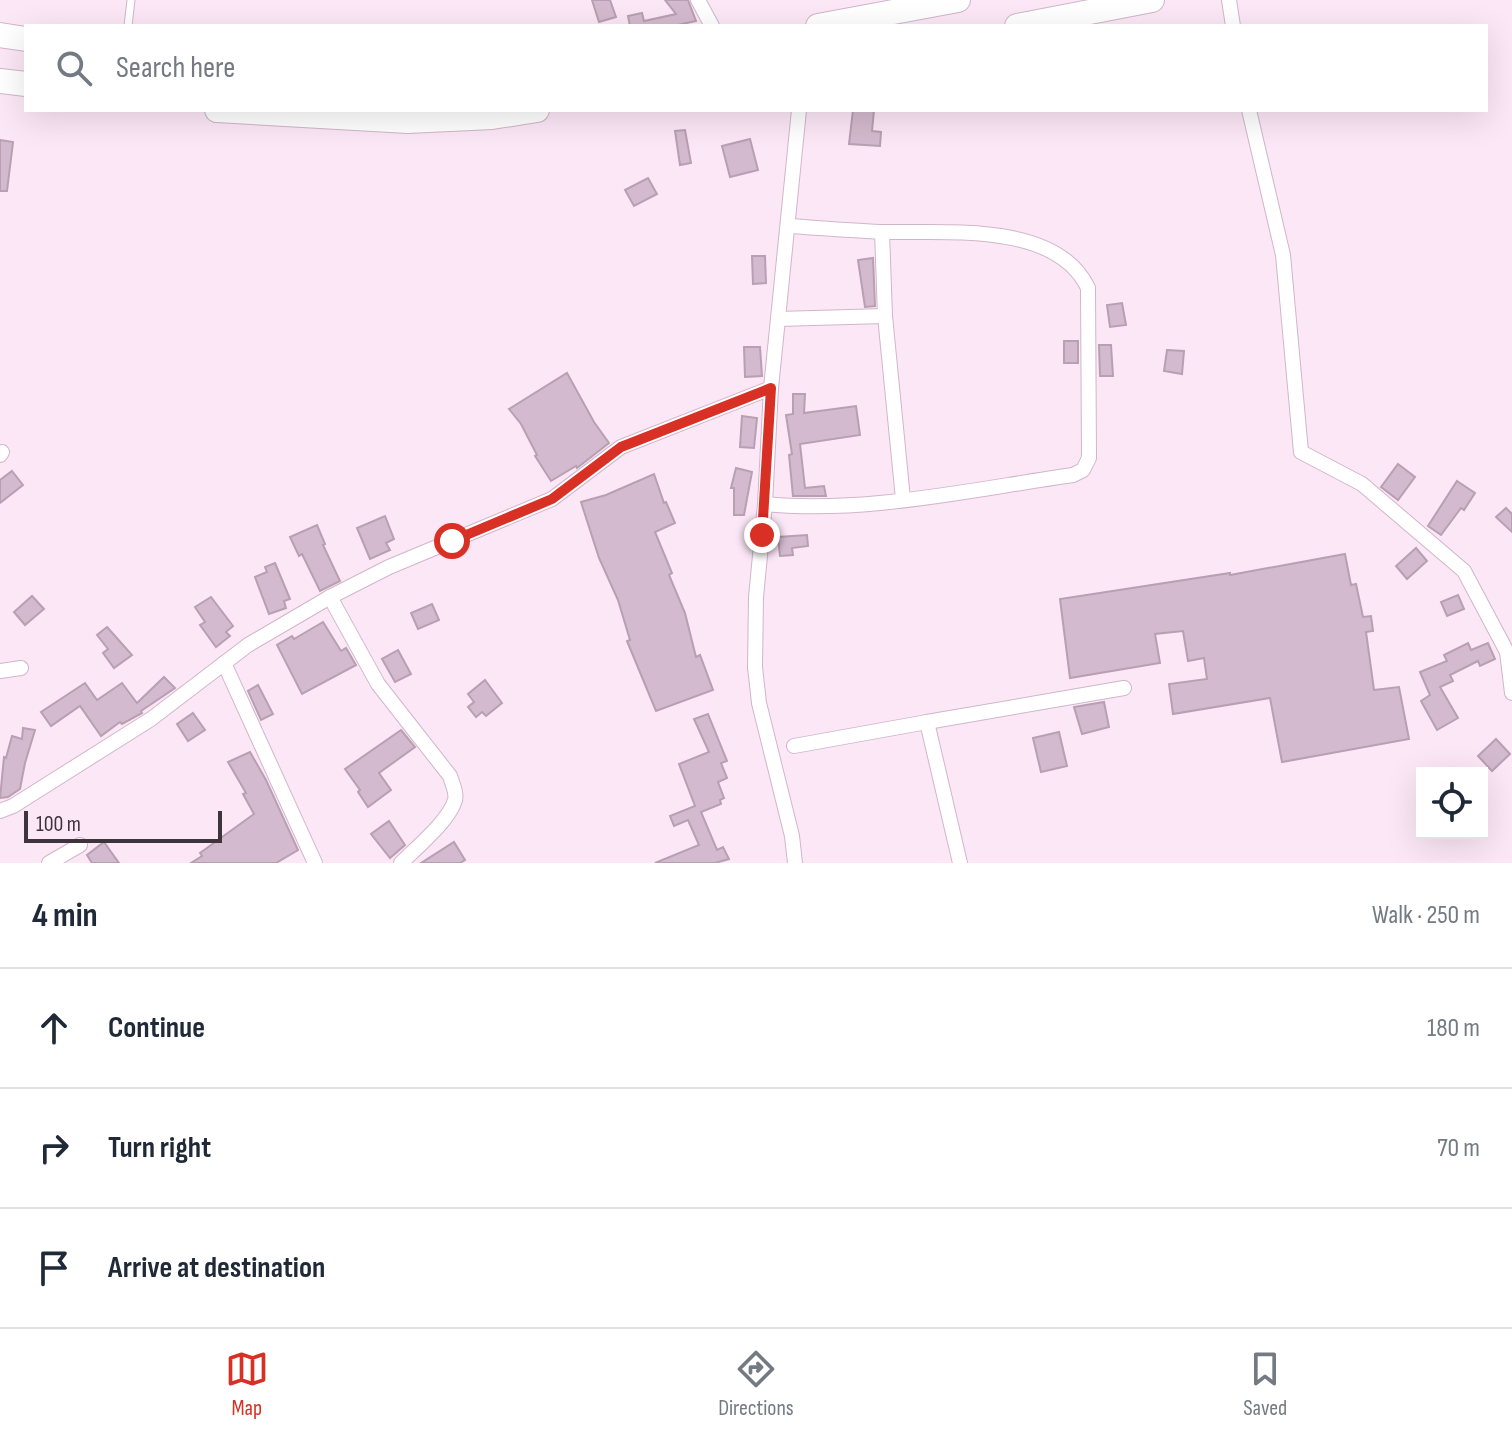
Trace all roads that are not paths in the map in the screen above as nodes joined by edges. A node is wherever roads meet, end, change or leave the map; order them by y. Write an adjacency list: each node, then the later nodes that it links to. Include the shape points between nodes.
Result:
1 (131, 0): 6 (lane)
2 (698, 0): 7 (street)
3 (958, 0): 8 (highway)
4 (1152, 0): 9 (highway)
5 (1229, 0): 10 (street)
6 (128, 24)
7 (711, 24)
8 (829, 24)
9 (1027, 24)
10 (1233, 24)
11 (0, 35): 12 (highway)
12 (24, 39)
13 (0, 81): 14 (highway)
14 (24, 84)
15 (228, 112): 16 (highway, via 408,121)
16 (524, 112)
17 (799, 112): 19 (street)
18 (1249, 112): 31 (street, via 1283,255 1301,452 1362,484 1464,571 1507,652)
19 (789, 226): 20 (street); 22 (street)
20 (882, 232): 21 (street); 24 (street, via 984,233 1037,246 1067,261 1088,288 1091,416 1089,458 1083,470)
21 (885, 316): 22 (street); 24 (street)
22 (778, 319): 23 (street)
23 (771, 388): 25 (street); 26 (street, via 621,447 552,499)
24 (903, 499): 25 (street, via 802,508)
25 (765, 504): 39 (street, via 755,667)
26 (330, 597): 27 (street); 38 (street, via 378,684 450,776 455,791 440,823)
27 (224, 663): 34 (street, via 151,719); 37 (street)
28 (21, 668): 29 (street)
29 (0, 671)
30 (1124, 688): 32 (street)
31 (1512, 693)
32 (927, 722): 33 (street); 40 (street)
33 (794, 746)
34 (0, 811)
35 (80, 845): 36 (street)
36 (49, 863)
37 (315, 863)
38 (401, 863)
39 (795, 863)
40 (960, 863)

